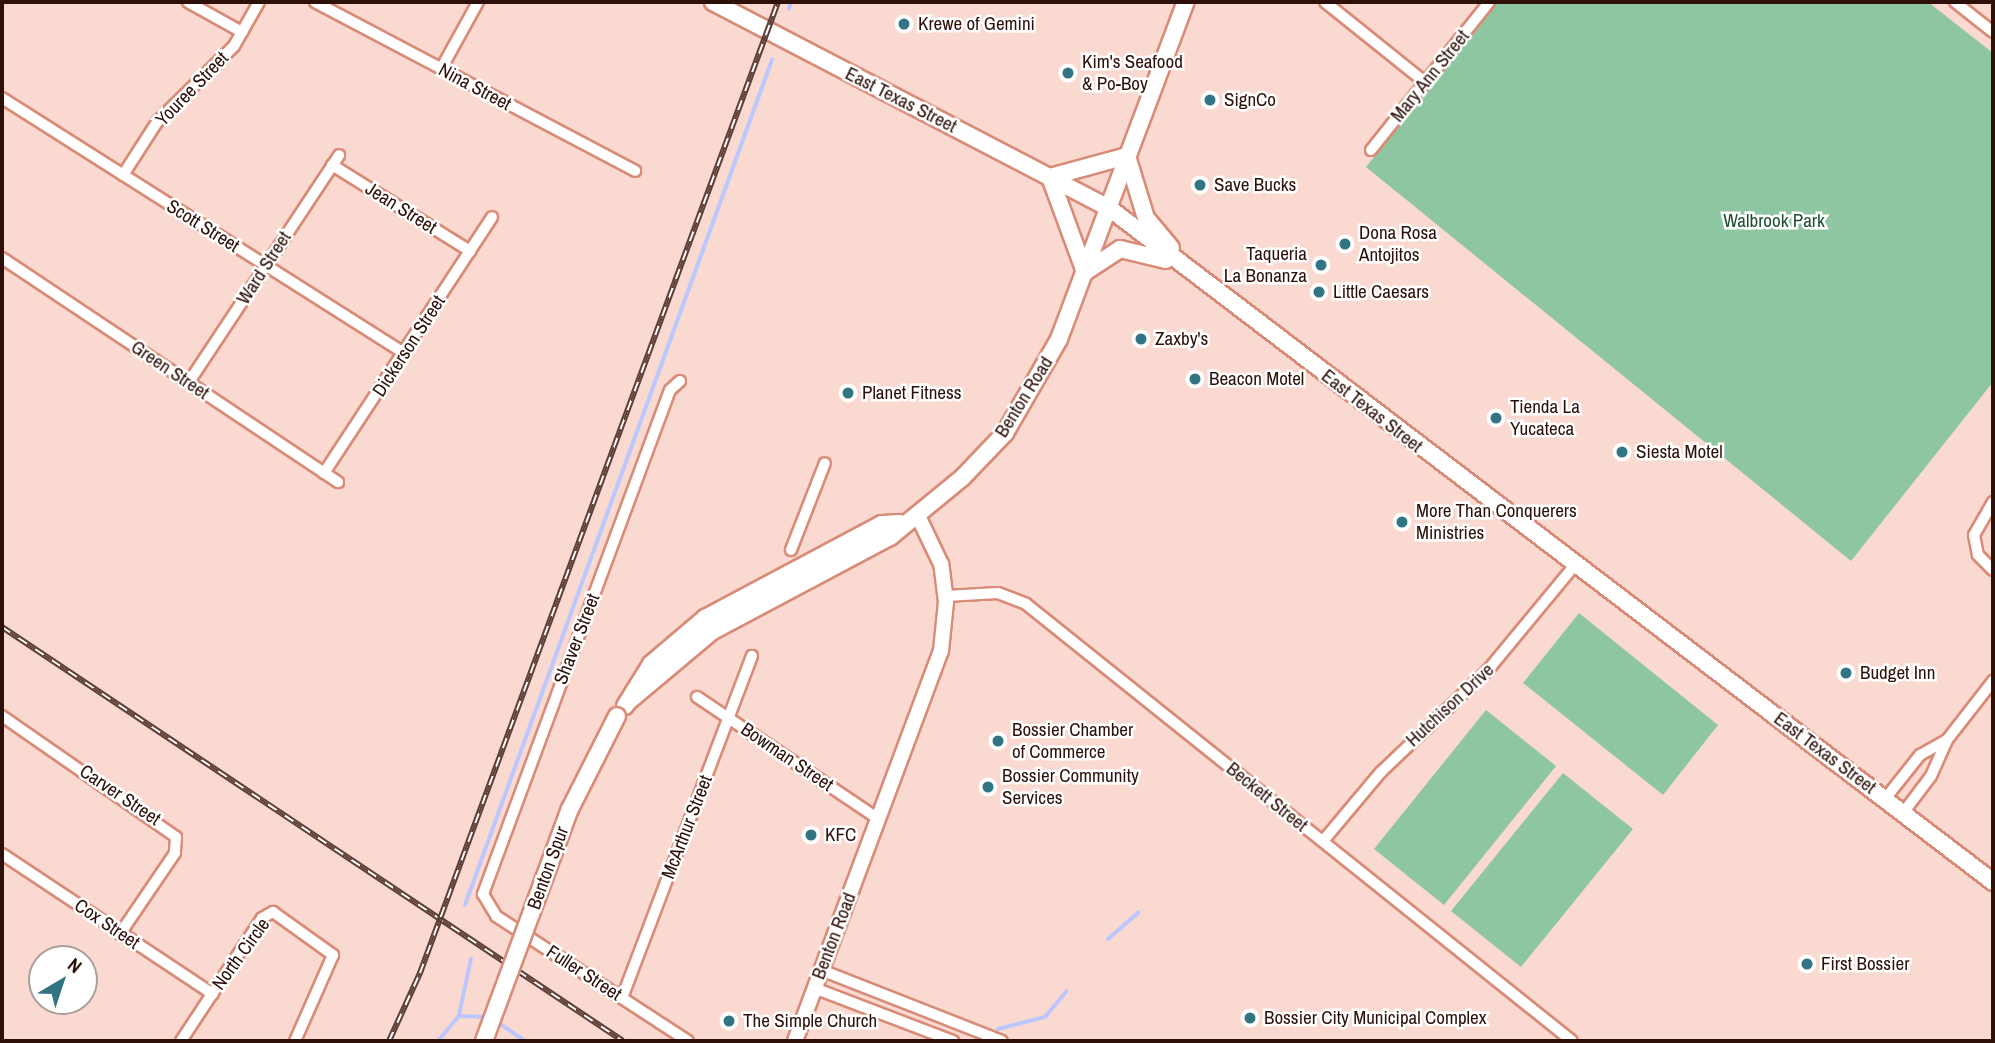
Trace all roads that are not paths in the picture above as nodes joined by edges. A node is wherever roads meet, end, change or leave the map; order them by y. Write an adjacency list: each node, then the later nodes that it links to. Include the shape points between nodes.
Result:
1 (188, 2): 10 (street)
2 (259, 2): 10 (street, Youree Street)
3 (315, 2): 12 (street, Nina Street)
4 (478, 2): 12 (street)
5 (713, 2): 21 (main road, East Texas Street)
6 (1185, 2): 17 (main road, Benton Road)
7 (1325, 2): 13 (street)
8 (1489, 2): 13 (street, Mary Ann Street)
9 (1955, 2): 11 (street)
10 (242, 32): 20 (street, Youree Street, via 158,122)
11 (1993, 32)
12 (441, 69): 19 (street, Nina Street)
13 (1425, 82): 15 (street, Mary Ann Street)
14 (2, 98): 20 (street, Scott Street)
15 (1371, 150)
16 (339, 155): 18 (street, Ward Street)
17 (1127, 156): 21 (main road); 22 (main road, Benton Road); 27 (main road, via 1146,218)
18 (332, 165): 24 (street, Jean Street); 26 (street, Ward Street)
19 (635, 171)
20 (123, 175): 26 (street, Scott Street)
21 (1050, 177): 22 (main road, East Texas Street); 28 (main road)
22 (1109, 208): 27 (main road, East Texas Street); 28 (main road, Benton Road)
23 (492, 217): 24 (street, Dickerson Street)
24 (470, 251): 29 (street, Dickerson Street)
25 (2, 258): 31 (street, Green Street)
26 (266, 265): 29 (street, Scott Street); 31 (street, Ward Street)
27 (1191, 271): 28 (main road, via 1129,248); 38 (main road, East Texas Street)
28 (1085, 272): 36 (main road, Benton Road, via 1059,339 1005,433)
29 (405, 354): 33 (street, Dickerson Street)
30 (680, 380): 53 (street, Shaver Street, via 666,403)
31 (189, 382): 33 (street, Green Street)
32 (825, 463): 37 (street)
33 (324, 473): 34 (street, Green Street)
34 (338, 482)
35 (1993, 502): 39 (street, via 1973,542)
36 (917, 514): 40 (main road, Benton Road, via 941,564); 61 (main road, Benton Spur, bridge, via 901,523 882,524 705,618 632,685 628,702 570,809)
37 (792, 550)
38 (1574, 566): 47 (main road, East Texas Street); 50 (street, Hutchison Drive, via 1488,670 1381,772)
39 (1993, 570)
40 (946, 596): 49 (main road, Benton Road, via 941,651); 50 (street, Beckett Street, via 998,593 1026,604)
41 (752, 656): 45 (street, McArthur Street)
42 (1993, 681): 46 (street)
43 (697, 697): 45 (street, Bowman Street)
44 (2, 716): 54 (street, Carver Street, via 176,837 175,853)
45 (729, 718): 49 (street, Bowman Street); 58 (street, McArthur Street)
46 (1947, 740): 47 (street, via 1920,755); 48 (street, via 1931,776)
47 (1885, 799): 48 (main road, East Texas Street)
48 (1903, 813): 52 (main road, East Texas Street)
49 (877, 818): 55 (main road, Benton Road)
50 (1323, 841): 66 (street, Beckett Street)
51 (2, 854): 54 (street, Cox Street)
52 (1993, 882)
53 (484, 901): 58 (street, Fuller Street, via 496,916)
54 (120, 934): 57 (street, Cox Street)
55 (821, 970): 56 (main road, Benton Road); 65 (street)
56 (814, 988): 63 (main road, Benton Road); 64 (street)
57 (212, 994): 59 (street, North Circle); 60 (street, North Circle, via 262,918 273,912 284,916 328,948 334,962)
58 (622, 998): 62 (street, Fuller Street)
59 (187, 1039)
60 (295, 1041)
61 (484, 1041)
62 (688, 1041)
63 (795, 1041)
64 (953, 1041)
65 (1002, 1041)
66 (1572, 1041)

